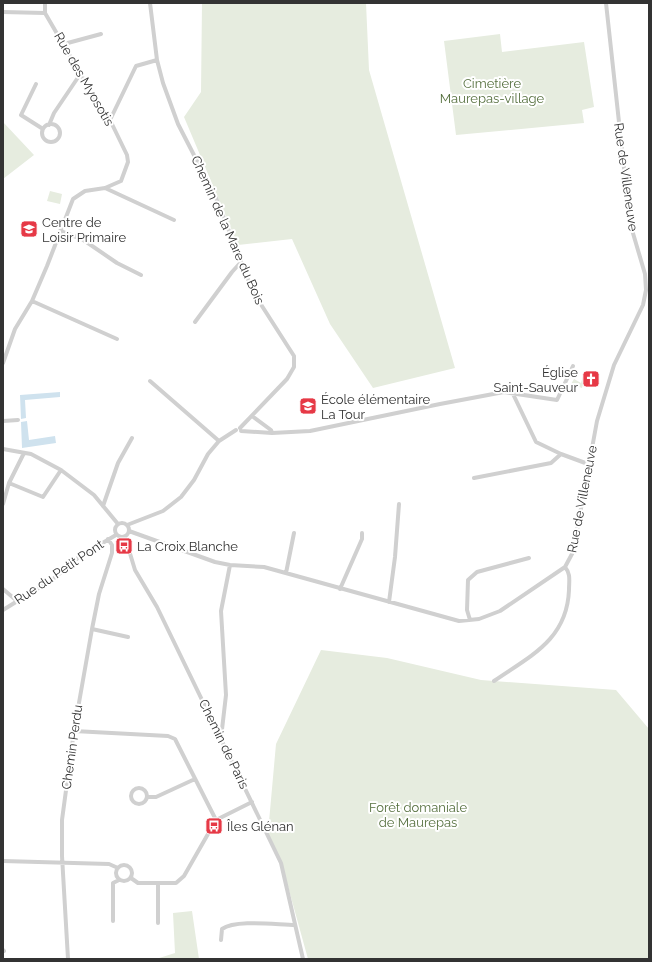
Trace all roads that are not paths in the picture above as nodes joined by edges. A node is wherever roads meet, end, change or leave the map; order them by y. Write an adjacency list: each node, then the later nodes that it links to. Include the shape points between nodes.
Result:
1 (45, 3): 5 (street)
2 (150, 3): 8 (street, Chemin de la Mare du Bois)
3 (606, 3): 20 (street, Rue de Villeneuve, via 630,223 645,274 646,290)
4 (3, 12): 5 (street)
5 (45, 13): 7 (street, Rue des Myosotis)
6 (101, 34): 7 (street)
7 (64, 44): 9 (street, Rue des Myosotis)
8 (157, 60): 11 (street, via 136,66); 17 (street, Chemin de la Mare du Bois, via 178,124 216,198)
9 (81, 72): 11 (street, Rue des Myosotis, via 106,118); 12 (street)
10 (36, 84): 13 (street, via 21,115)
11 (110, 120): 14 (street, Rue des Myosotis, via 127,155 121,181)
12 (49, 125): 13 (street); 13 (street, via 55,125 59,129 60,135 57,140 46,140)
13 (43, 129)
14 (105, 188): 15 (street); 16 (street, via 85,191 73,199)
15 (174, 220)
16 (60, 231): 18 (street, via 82,239 117,263); 19 (street)
17 (241, 262): 22 (street); 28 (street, Chemin de la Mare du Bois, via 253,292 294,356 294,367 286,379)
18 (141, 275)
19 (32, 301): 23 (street); 24 (street, via 15,329)
20 (643, 305): 21 (street); 38 (street, Rue de Villeneuve, via 612,370)
21 (649, 308)
22 (195, 322)
23 (117, 339)
24 (3, 363)
25 (573, 366): 27 (street, via 557,400)
26 (150, 381): 34 (street)
27 (513, 394): 32 (street, via 504,392 310,431); 37 (street, via 536,442)
28 (252, 416): 31 (street, Chemin de la Mare du Bois); 32 (street)
29 (3, 420): 30 (street)
30 (18, 420)
31 (239, 430): 32 (street); 34 (street, Chemin de la Mare du Bois)
32 (272, 433)
33 (132, 438): 44 (street, via 118,463)
34 (219, 442): 46 (street, Chemin de la Mare du Bois, via 208,454 194,480 180,497 163,511)
35 (3, 449): 36 (street)
36 (24, 453): 39 (street); 41 (street)
37 (561, 454): 38 (street); 40 (street, via 551,463)
38 (588, 464): 55 (street, Rue de Villeneuve, via 577,536 573,552)
39 (61, 470): 41 (street, via 43,497); 44 (street)
40 (474, 478)
41 (9, 484): 42 (street)
42 (3, 504)
43 (399, 504): 60 (street)
44 (104, 506): 45 (street)
45 (118, 524): 46 (street); 50 (street, via 115,528)
46 (127, 525): 47 (street)
47 (129, 531): 51 (street); 54 (street, Rue de Villeneuve, via 214,562)
48 (294, 533): 56 (street)
49 (362, 534): 58 (street)
50 (116, 535): 51 (street); 52 (street, Rue du Petit Pont)
51 (125, 537): 67 (street, Chemin de Paris, via 135,570 157,607)
52 (108, 539): 59 (street, Rue du Petit Pont); 63 (street, Chemin Perdu, via 112,545 112,553 99,594)
53 (529, 558): 62 (street, via 477,572 468,580 467,610)
54 (230, 565): 56 (street, Rue de Villeneuve, via 264,567); 67 (street, via 221,611 226,695)
55 (565, 567): 62 (street, Rue de Villeneuve, via 500,611); 65 (street, via 570,573 569,600 556,633 544,646)
56 (286, 573): 58 (street, Rue de Villeneuve)
57 (3, 589): 59 (street)
58 (340, 589): 60 (street, Rue de Villeneuve)
59 (17, 601): 61 (street, Rue du Petit Pont)
60 (389, 602): 62 (street, Rue de Villeneuve, via 459,621)
61 (3, 610)
62 (470, 620)
63 (92, 629): 64 (street); 66 (street, Chemin Perdu)
64 (128, 637)
65 (494, 681)
66 (74, 731): 68 (street, via 168,736 175,739); 73 (street, Chemin Perdu, via 62,820)
67 (221, 738): 70 (street, Chemin de Paris)
68 (195, 779): 69 (street, via 156,797); 71 (street)
69 (148, 797): 69 (street, via 140,788 135,789 130,795 131,800 137,805 142,804)
70 (252, 802): 71 (street); 80 (street, Chemin de Paris, via 281,863)
71 (216, 820): 77 (street, via 180,880 176,883)
72 (3, 861): 73 (street)
73 (62, 863): 74 (street, via 109,864); 82 (street, Chemin Perdu)
74 (118, 868): 75 (street, via 129,867 132,871); 76 (street, via 116,876)
75 (130, 878): 76 (street); 77 (street, via 138,883)
76 (119, 880): 78 (street, via 114,883)
77 (158, 883): 79 (street)
78 (113, 921)
79 (158, 923)
80 (295, 925): 81 (street, via 228,925 222,929); 83 (street, Chemin de Paris)
81 (221, 940)
82 (68, 959)
83 (303, 959)

